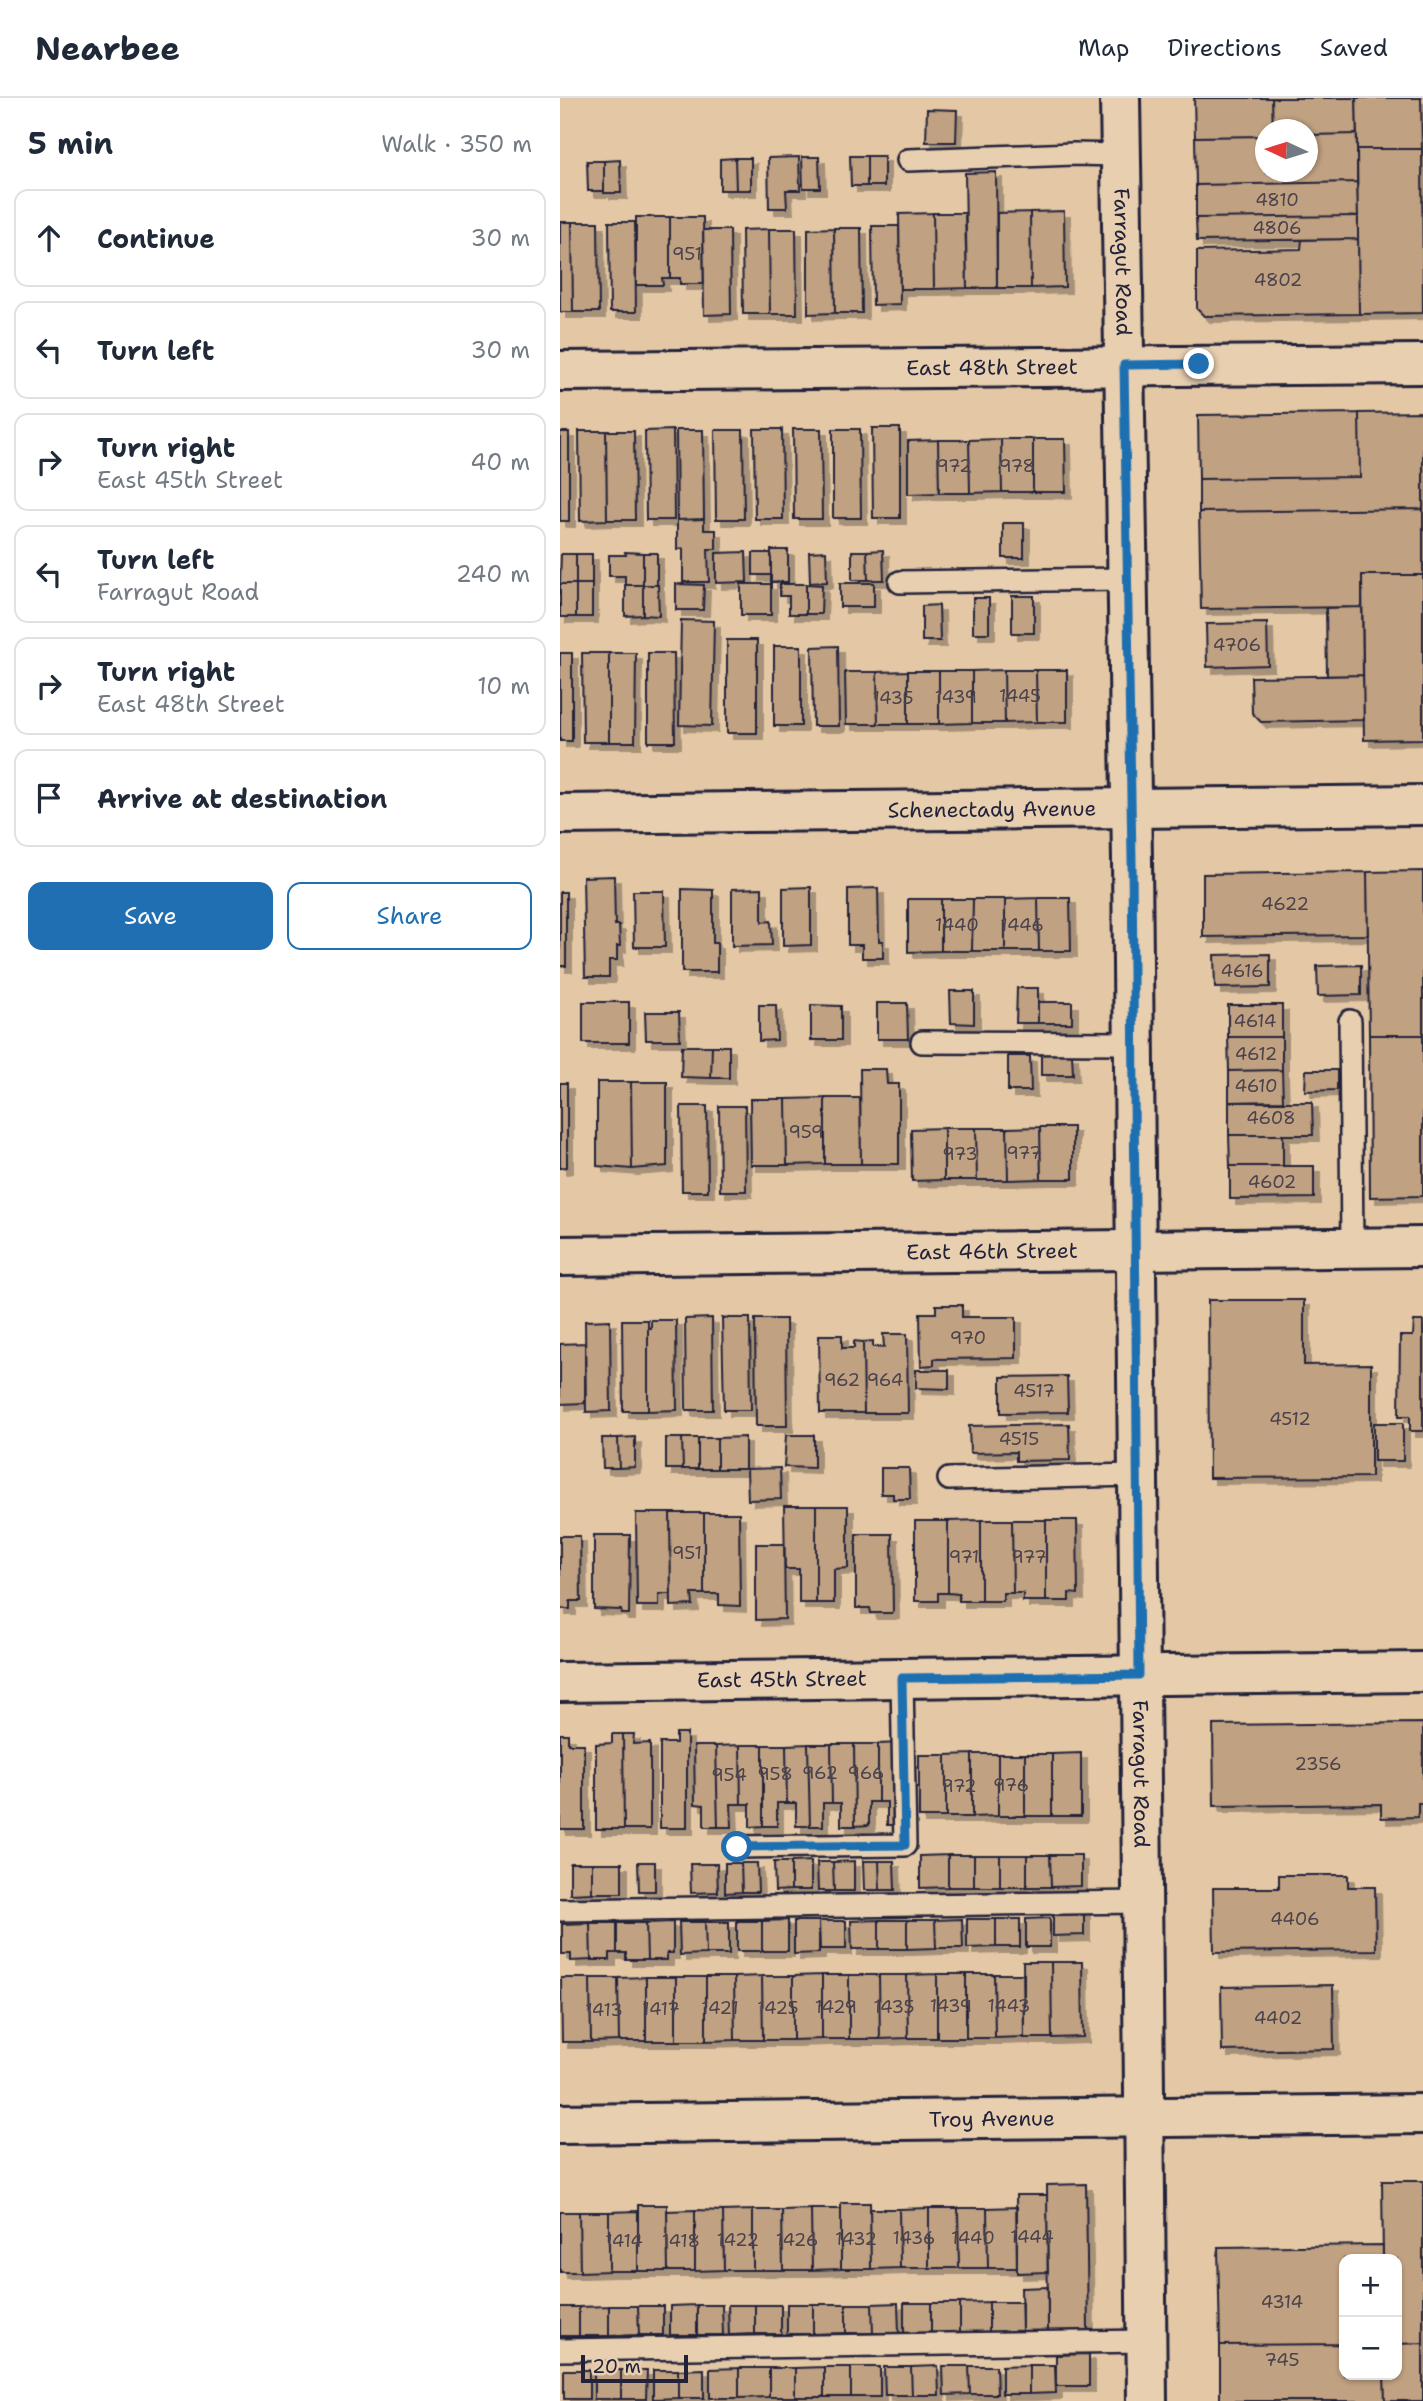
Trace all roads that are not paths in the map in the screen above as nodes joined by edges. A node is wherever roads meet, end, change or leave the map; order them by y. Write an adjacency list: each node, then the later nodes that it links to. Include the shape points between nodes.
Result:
1 (1120, 98): 2 (street, Farragut Road)
2 (1121, 155): 3 (lane); 5 (street, Farragut Road)
3 (908, 160)
4 (1423, 364): 5 (street, East 48th Street)
5 (1124, 365): 6 (street, East 48th Street); 7 (street, Farragut Road)
6 (560, 371)
7 (1126, 579): 8 (lane); 10 (street, Farragut Road)
8 (900, 582)
9 (1423, 805): 10 (street, Schenectady Avenue)
10 (1130, 808): 11 (street, Schenectady Avenue); 14 (street, Farragut Road)
11 (560, 814)
12 (1350, 1021): 16 (lane)
13 (922, 1042): 14 (lane)
14 (1133, 1043): 17 (street, Farragut Road)
15 (1423, 1247): 16 (street, East 46th Street)
16 (1352, 1248): 17 (street, East 46th Street)
17 (1136, 1251): 18 (street, East 46th Street); 19 (street, Farragut Road)
18 (560, 1256)
19 (1137, 1475): 20 (lane); 22 (street, Farragut Road)
20 (949, 1479)
21 (1423, 1672): 22 (street, East 45th Street)
22 (1139, 1675): 23 (street, East 45th Street); 26 (street, Farragut Road)
23 (902, 1678): 24 (street, East 45th Street); 25 (lane, via 905,1845)
24 (560, 1682)
25 (737, 1847)
26 (1142, 1902): 27 (lane); 29 (street, Farragut Road)
27 (560, 1910)
28 (1423, 2114): 29 (street, Troy Avenue)
29 (1144, 2117): 30 (street, Troy Avenue); 31 (street, Farragut Road)
30 (560, 2124)
31 (1146, 2341): 32 (lane); 33 (street, Farragut Road)
32 (560, 2350)
33 (1147, 2401)

